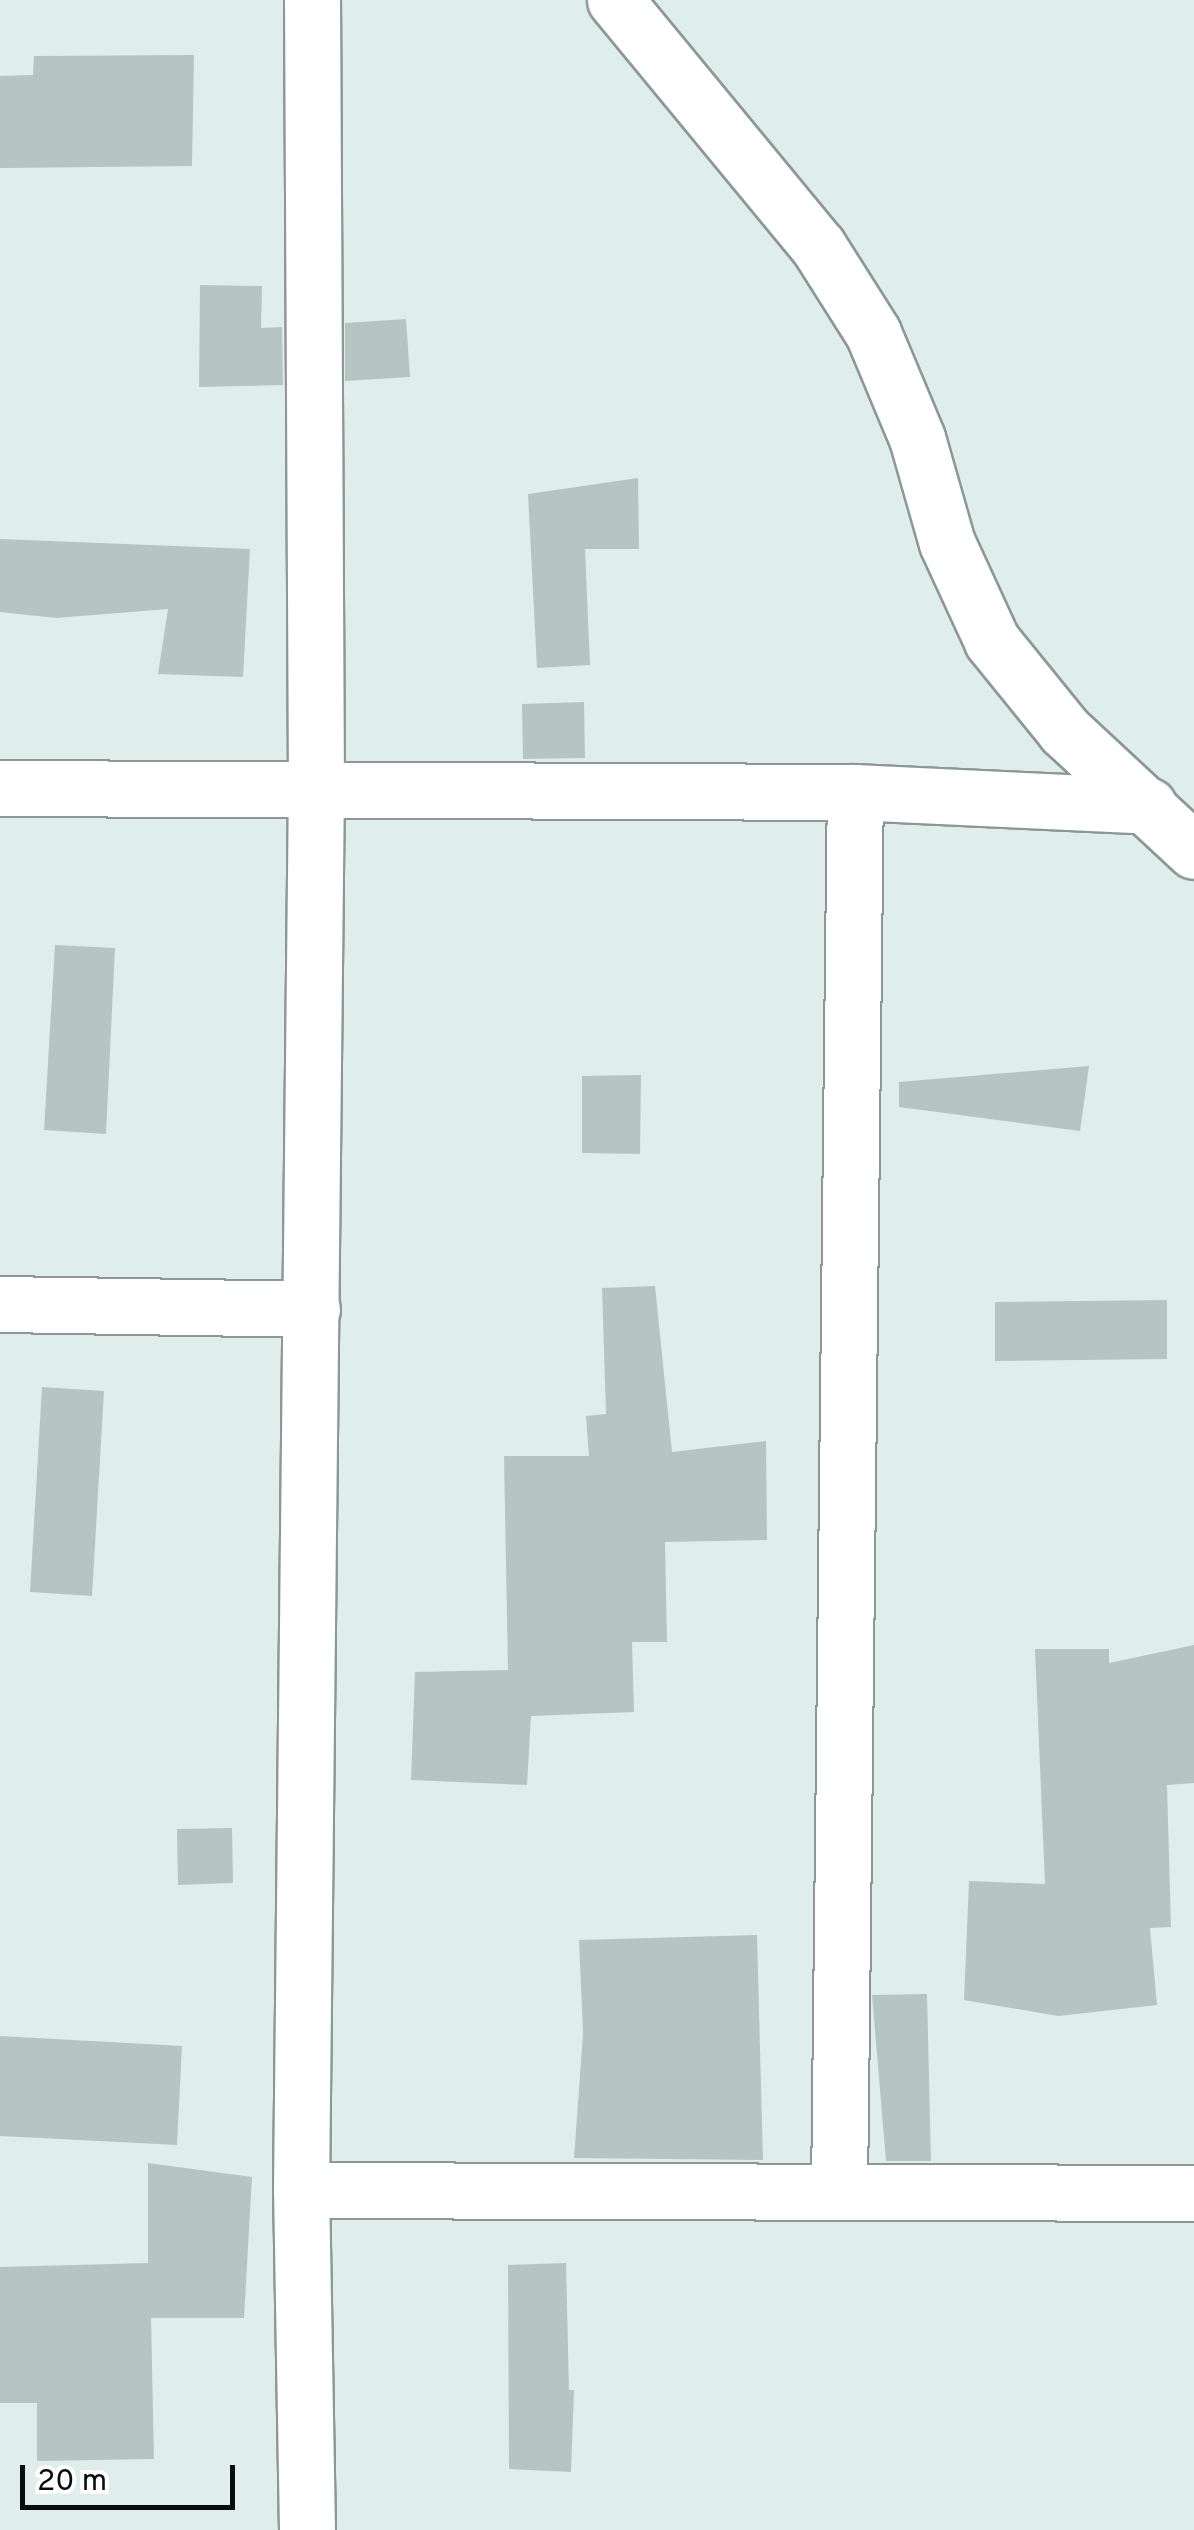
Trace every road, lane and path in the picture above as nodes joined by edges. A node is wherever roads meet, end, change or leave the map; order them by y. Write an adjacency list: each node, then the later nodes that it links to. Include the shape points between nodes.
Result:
1 (312, 0): 3 (street)
2 (615, 0): 6 (street, via 818,246 873,333 917,438 948,543 992,641 1065,730)
3 (316, 787): 4 (street); 5 (street); 9 (street)
4 (0, 788)
5 (855, 792): 6 (street); 11 (street)
6 (1149, 806): 7 (street)
7 (1194, 851)
8 (0, 1304): 9 (street)
9 (312, 1308): 10 (street)
10 (301, 2190): 11 (street); 13 (street)
11 (839, 2192): 12 (street)
12 (1194, 2192)
13 (307, 2530)

